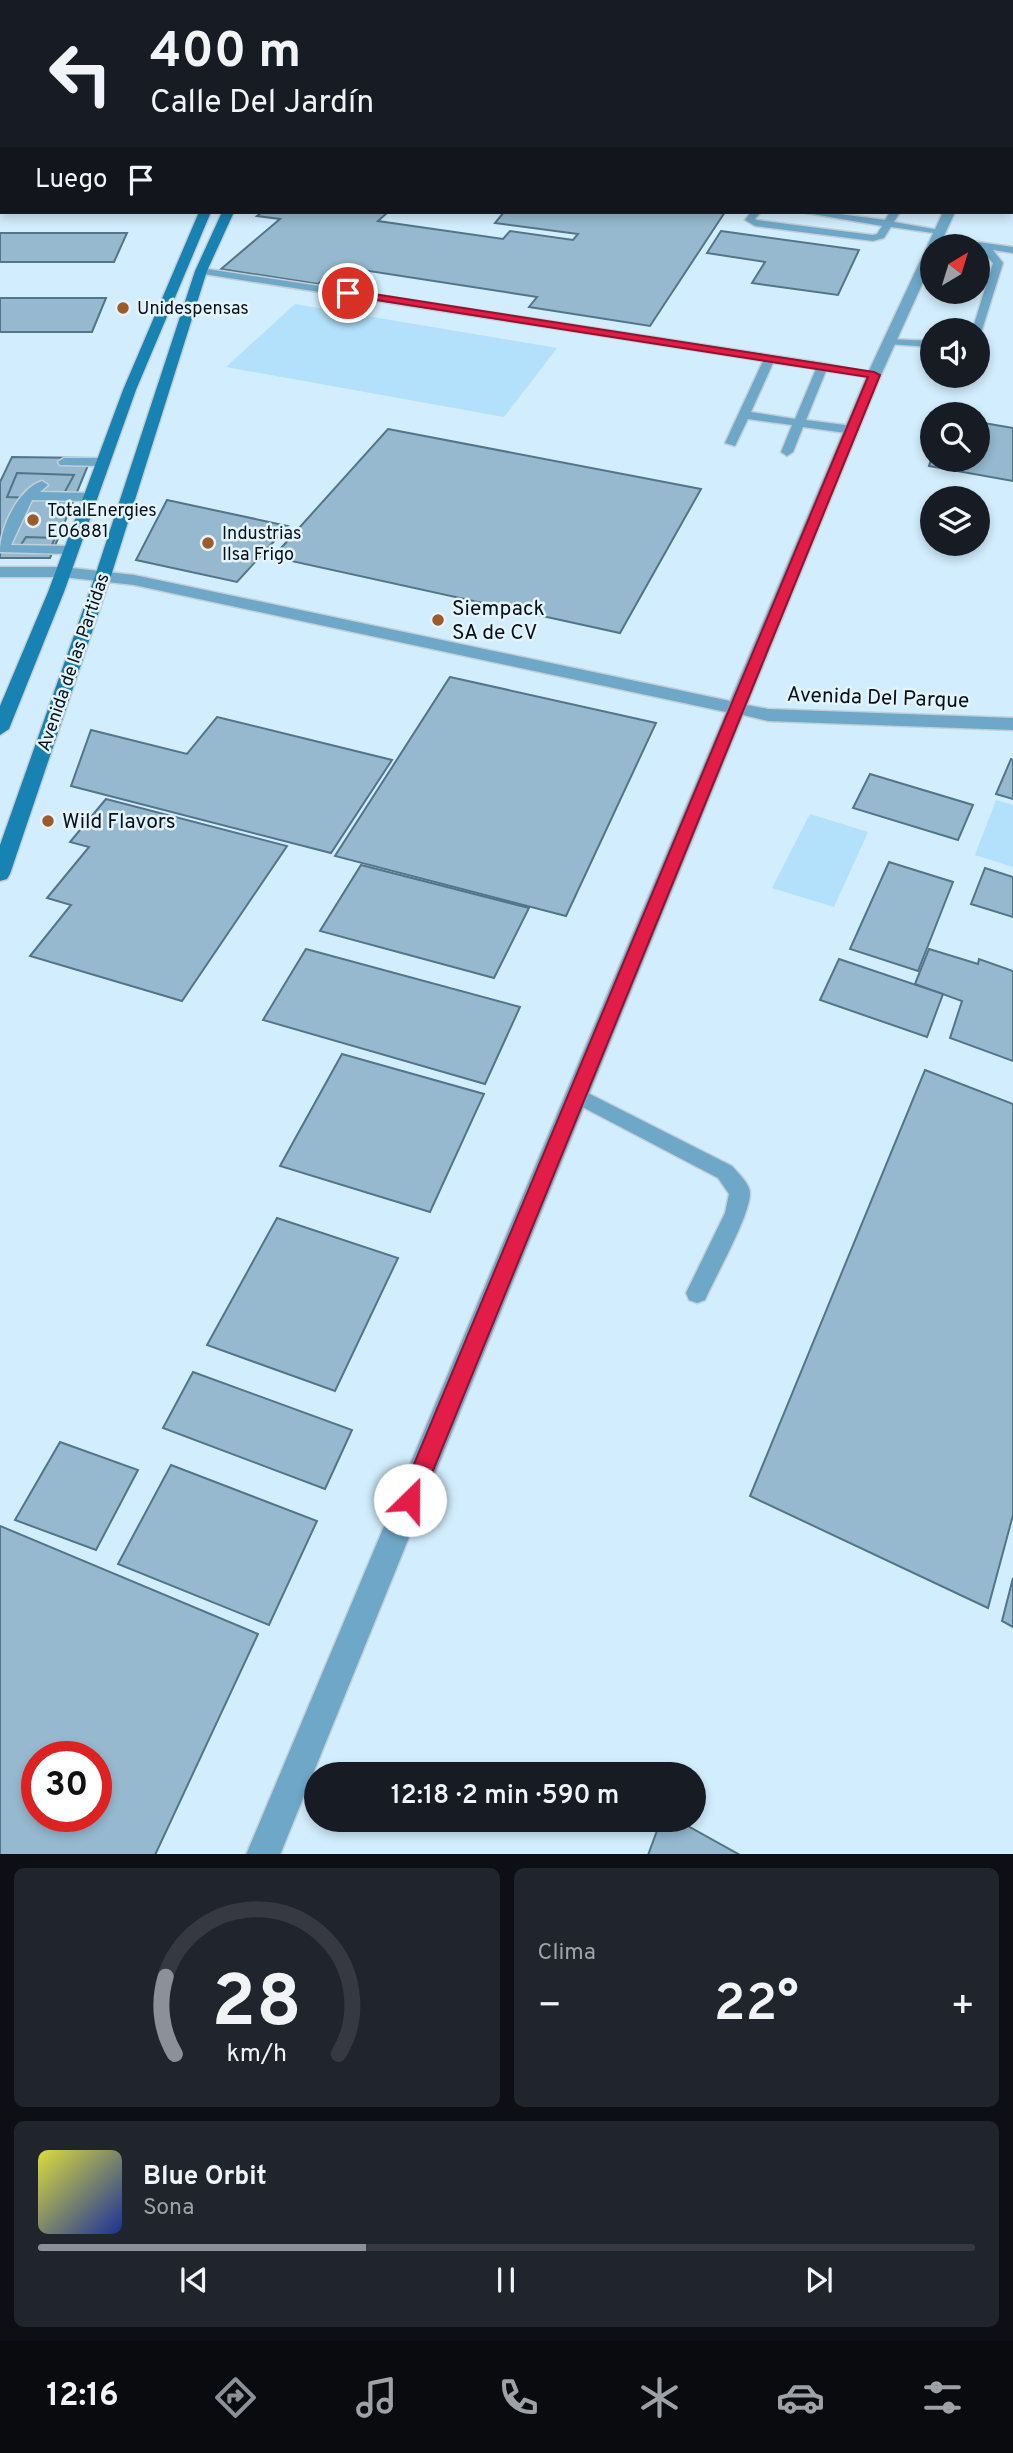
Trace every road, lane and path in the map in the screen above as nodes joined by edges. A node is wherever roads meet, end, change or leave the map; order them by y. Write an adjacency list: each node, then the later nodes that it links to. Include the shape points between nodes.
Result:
1 (204, 214): 27 (main road, Avenida de las Partidas)
2 (227, 214): 13 (main road, Avenida de las Partidas)
3 (754, 214): 7 (lane, via 750,220 755,223 873,238 881,236)
4 (821, 214): 7 (lane)
5 (894, 214): 7 (lane)
6 (948, 214): 9 (street)
7 (890, 223): 8 (lane)
8 (934, 234)
9 (938, 234)
10 (990, 247): 11 (lane)
11 (1013, 250)
12 (990, 253): 15 (lane, via 998,263)
13 (201, 271): 18 (lane); 34 (main road, Avenida de las Partidas)
14 (920, 275): 16 (street)
15 (990, 288)
16 (890, 342): 17 (lane); 20 (street)
17 (920, 343)
18 (770, 358): 19 (lane); 21 (lane)
19 (823, 366): 20 (lane); 22 (lane)
20 (874, 375): 23 (street)
21 (744, 415): 22 (lane); 24 (lane)
22 (799, 423): 23 (lane); 25 (lane)
23 (853, 430): 35 (street)
24 (731, 443)
25 (787, 452)
26 (64, 462): 27 (lane)
27 (102, 463): 30 (main road, Avenida de las Partidas)
28 (42, 485): 29 (lane)
29 (27, 496): 30 (lane); 31 (lane, via 4,549)
30 (90, 496): 31 (main road, Avenida de las Partidas)
31 (69, 550): 33 (main road, Avenida de las Partidas)
32 (0, 572): 33 (street, Avenida Del Parque)
33 (63, 572): 34 (street, Avenida Del Parque); 37 (main road, Avenida de las Partidas)
34 (103, 576): 35 (street, Avenida Del Parque); 38 (main road, Avenida de las Partidas)
35 (738, 709): 36 (street, Avenida Del Parque, via 798,718); 39 (street)
36 (1013, 724)
37 (0, 729)
38 (0, 874)
39 (578, 1096): 40 (lane, via 725,1172 740,1192 735,1213); 41 (street)
40 (697, 1293)
41 (263, 1854)

